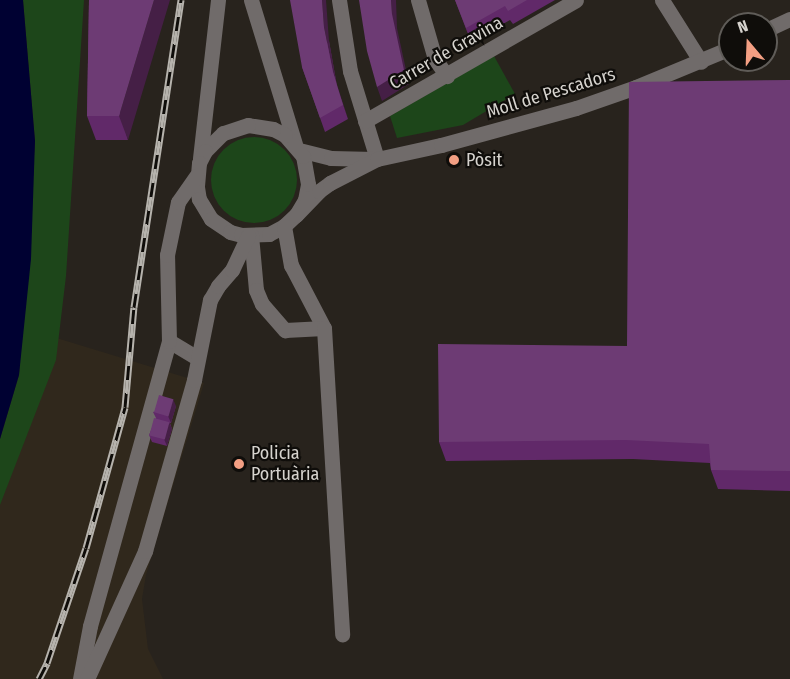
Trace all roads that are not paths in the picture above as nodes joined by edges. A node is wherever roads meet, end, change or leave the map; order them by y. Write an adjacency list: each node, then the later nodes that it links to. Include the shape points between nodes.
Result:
1 (218, 0): 13 (street)
2 (251, 0): 11 (street)
3 (339, 0): 10 (street, via 350,70)
4 (418, 0): 9 (street, via 435,59)
5 (576, 0): 9 (street, Carrer de Gravina)
6 (662, 0): 8 (street)
7 (718, 54): 8 (street, Moll de Pescadors)
8 (701, 62): 12 (street, Moll de Pescadors, via 567,111)
9 (447, 76): 10 (street, Carrer de Gravina)
10 (365, 121): 12 (street)
11 (297, 147): 12 (street, Moll de Pescadors, via 330,158); 13 (street, via 273,129 248,125 223,133 204,151); 14 (street, via 303,156 308,184)
12 (377, 159): 14 (street, Moll de Pescadors, via 330,183)
13 (198, 169): 16 (street, via 199,199 211,219 230,232); 18 (street, via 178,202 167,255)
14 (296, 215): 15 (street)
15 (284, 226): 16 (street, via 269,234); 17 (street, via 291,265)
16 (249, 235): 17 (street, via 256,290 262,304 285,330); 19 (street, via 232,270 210,300)
17 (324, 328): 20 (street)
18 (169, 341): 19 (street); 21 (street, via 90,626)
19 (197, 358): 22 (street, via 145,551)
20 (342, 634)
21 (80, 679)
22 (87, 679)

